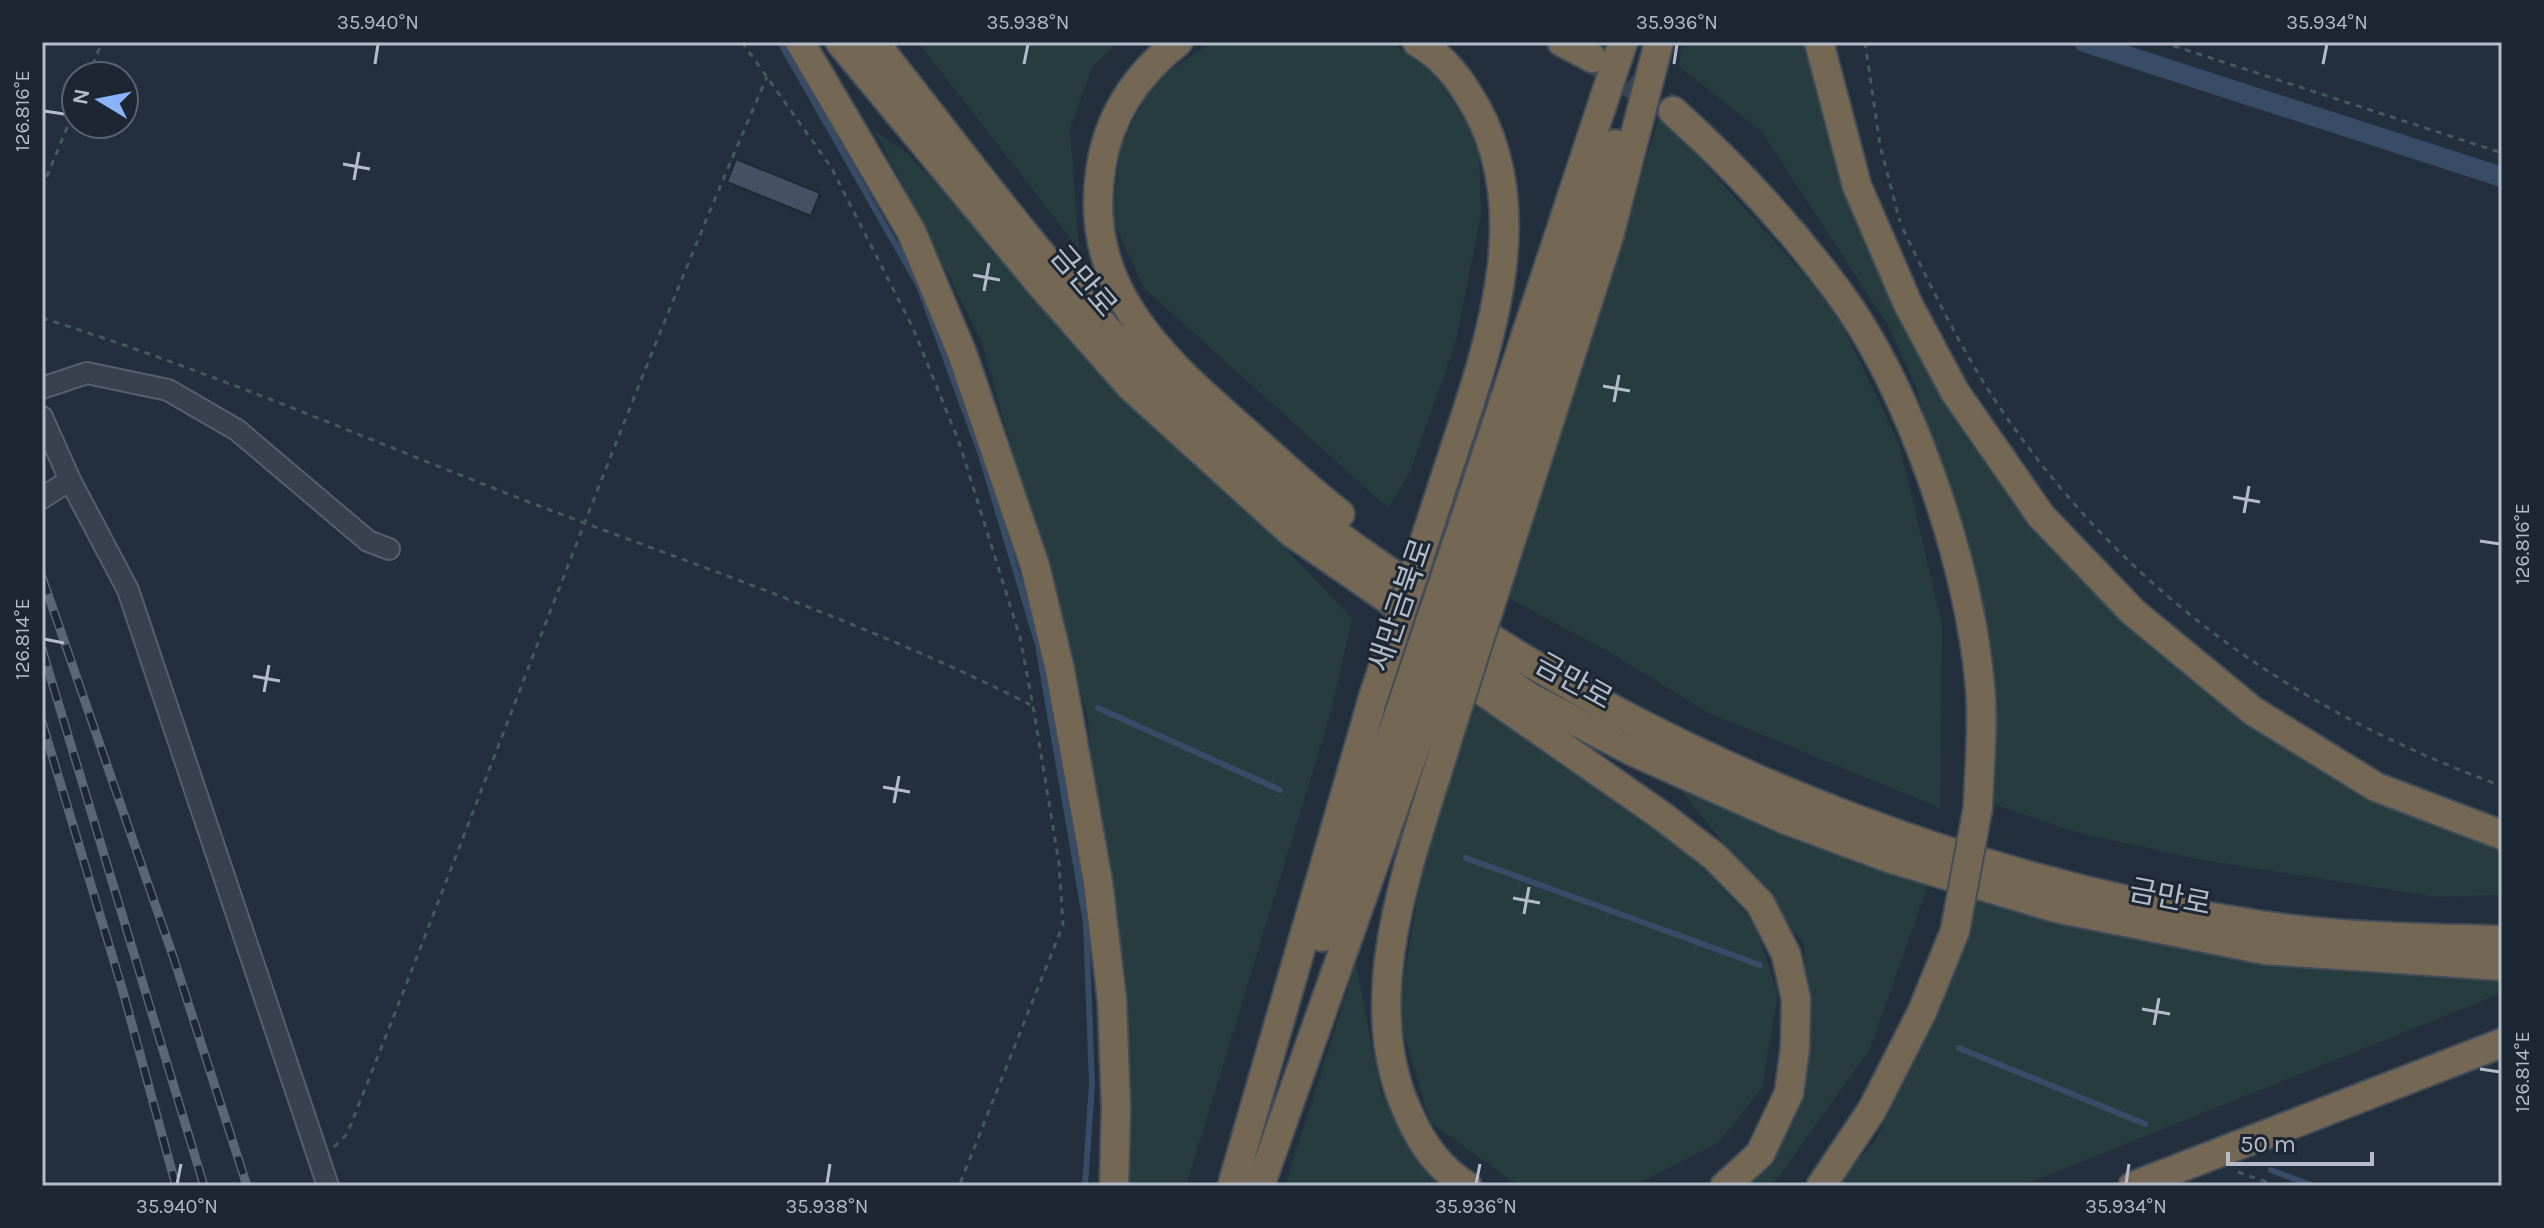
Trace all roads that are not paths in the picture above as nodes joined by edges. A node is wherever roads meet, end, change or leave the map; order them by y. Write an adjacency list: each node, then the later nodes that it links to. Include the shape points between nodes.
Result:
1 (800, 42): 27 (highway, via 911,231 962,353 1035,566 1060,670 1098,882 1112,1000)
2 (840, 42): 15 (highway, 금만로, via 1131,387)
3 (874, 42): 20 (highway, 금만로, via 1029,239 1132,357 1262,477 1365,557)
4 (1178, 42): 20 (highway, via 1147,66 1120,106 1104,147 1097,190 1101,243 1116,288 1139,327 1182,377 1323,501)
5 (1417, 42): 28 (highway, bridge, via 1458,77 1495,142 1505,227 1500,278 1483,355 1373,698)
6 (1562, 42): 11 (highway)
7 (1623, 42): 18 (highway, 새만금북로)
8 (1649, 42): 18 (highway, 새만금북로)
9 (1659, 42): 18 (highway, via 1609,236)
10 (1819, 42): 22 (highway, via 1857,186 1908,304 1955,392 2041,516 2133,612 2253,711 2376,787)
11 (1592, 58)
12 (1673, 111): 32 (highway, bridge, via 1721,155 1838,291 1891,380 1955,545 1980,687 1978,807 1955,931 1922,1012 1872,1110)
13 (42, 388): 19 (street, via 87,373 168,390 237,430 368,541)
14 (42, 417): 16 (street)
15 (1210, 461): 24 (highway, 금만로, via 1291,532 1531,698 1734,799 1839,841 2056,908 2159,931 2265,950); 31 (highway, via 1374,614 1662,816 1715,857 1760,903 1786,954 1796,999 1795,1048 1789,1093 1760,1154)
16 (70, 480): 17 (street); 26 (street, via 128,590)
17 (42, 498)
18 (1491, 521): 21 (highway, 새만금북로, bridge); 21 (highway, bridge)
19 (389, 549)
20 (1532, 665): 23 (highway, 금만로, via 1659,735 1787,791 1899,834 2043,877 2261,925 2355,935)
21 (1424, 724): 28 (highway, 새만금북로); 29 (highway, 새만금북로); 30 (highway, via 1387,996 1387,1042 1395,1087 1421,1140)
22 (2502, 835)
23 (2502, 940)
24 (2502, 966)
25 (2502, 1043): 33 (highway)
26 (328, 1186)
27 (1114, 1186)
28 (1232, 1186)
29 (1260, 1186)
30 (1467, 1186)
31 (1725, 1186)
32 (1821, 1186)
33 (2133, 1186)

